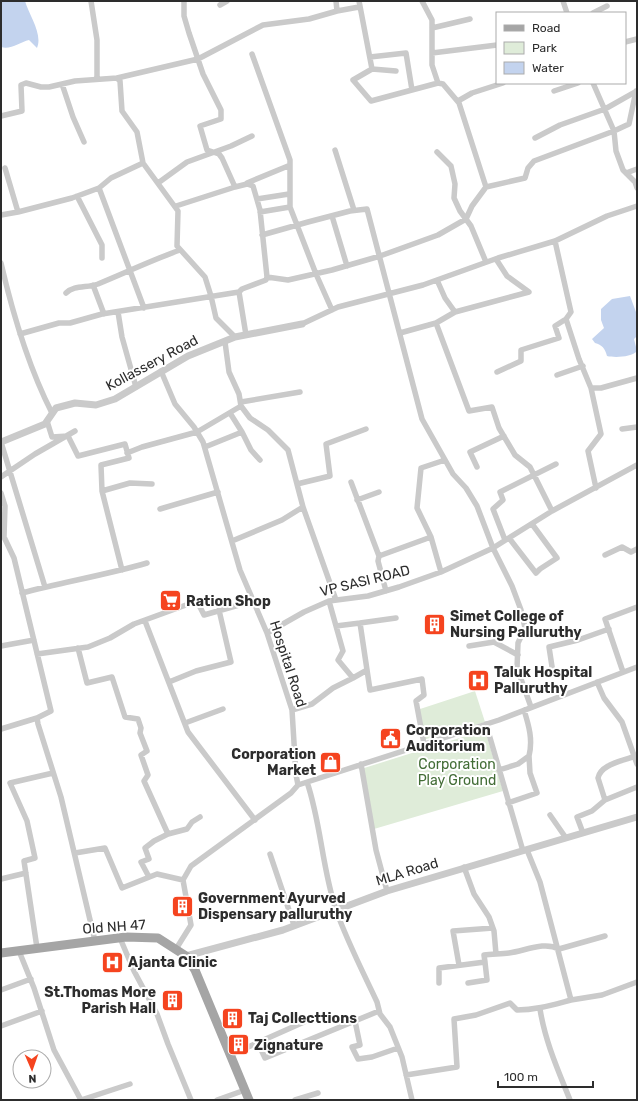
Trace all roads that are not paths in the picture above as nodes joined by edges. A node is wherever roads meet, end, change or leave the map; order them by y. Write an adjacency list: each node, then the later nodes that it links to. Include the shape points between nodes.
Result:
1 (91, 1): 25 (street, via 97,40)
2 (184, 1): 21 (street, via 184,16)
3 (227, 1): 8 (street)
4 (336, 1): 10 (street)
5 (422, 1): 14 (street, via 432,20)
6 (563, 1): 11 (street)
7 (359, 4): 10 (street); 20 (street)
8 (220, 5)
9 (607, 6): 12 (street)
10 (337, 11): 21 (street, via 309,19 263,25)
11 (567, 12)
12 (595, 12)
13 (470, 19): 14 (street)
14 (432, 28): 18 (street)
15 (637, 39): 16 (street)
16 (626, 42)
17 (496, 45): 18 (street)
18 (432, 53): 26 (street, via 432,65)
19 (252, 54): 45 (street, via 290,160)
20 (370, 56): 22 (street); 31 (street, via 406,53)
21 (198, 59): 24 (street); 42 (street, via 221,110 220,119 200,126 208,150)
22 (372, 69): 23 (street); 31 (street, via 354,80 371,102)
23 (396, 71)
24 (117, 78): 25 (street); 44 (street, via 120,84 122,111 137,132)
25 (97, 80): 27 (street)
26 (438, 83): 31 (street); 34 (street, via 443,84)
27 (62, 84): 36 (street, via 41,87 26,83 20,85 22,111); 40 (street)
28 (503, 84): 34 (street, via 472,93)
29 (575, 84): 32 (street)
30 (593, 84): 35 (street)
31 (412, 90)
32 (554, 91)
33 (637, 91): 35 (street); 37 (street, via 629,124)
34 (458, 101): 52 (street)
35 (605, 108): 37 (street); 39 (street, via 560,125)
36 (1, 116)
37 (614, 131): 48 (street, via 616,151); 52 (street, via 534,161 524,178)
38 (252, 136): 42 (street)
39 (535, 138)
40 (84, 142)
41 (335, 150): 61 (street)
42 (214, 152): 49 (street, via 187,162); 51 (street, via 222,158)
43 (438, 152): 66 (street, via 451,166 455,184 454,198)
44 (143, 163): 49 (street); 53 (street, via 111,178)
45 (288, 166): 50 (street); 55 (street)
46 (5, 168): 62 (street)
47 (637, 170): 48 (street)
48 (626, 173): 54 (street)
49 (158, 183): 58 (street)
50 (247, 184): 51 (street); 57 (street, via 255,188)
51 (235, 187): 58 (street)
52 (486, 187): 66 (street)
53 (99, 188): 56 (street); 77 (street)
54 (637, 188)
55 (289, 194): 57 (street); 60 (street)
56 (77, 196): 62 (street); 72 (street, via 102,245)
57 (258, 199): 63 (street)
58 (176, 206): 70 (street, via 179,217 177,242)
59 (637, 206): 69 (street, via 602,218)
60 (290, 207): 63 (street); 67 (street)
61 (354, 210): 65 (street); 71 (street, via 367,209)
62 (18, 212): 64 (street)
63 (260, 212): 68 (street)
64 (1, 215)
65 (332, 216): 67 (street); 76 (street)
66 (466, 219): 71 (street, via 438,235); 75 (street)
67 (297, 225): 68 (street); 78 (street)
68 (262, 236): 79 (street)
69 (555, 241): 73 (street); 91 (street, via 571,312)
70 (180, 250): 77 (street); 85 (street, via 205,276)
71 (380, 256): 76 (street); 84 (street)
72 (102, 258)
73 (496, 258): 75 (street); 89 (street, via 507,276 529,292)
74 (1, 262): 95 (street)
75 (486, 262): 80 (street)
76 (347, 266): 78 (street)
77 (130, 269): 81 (street); 86 (street)
78 (316, 274): 79 (street, via 288,280); 87 (street)
79 (267, 277): 82 (street, via 266,280)
80 (437, 280): 84 (street); 89 (street)
81 (93, 285): 83 (street); 90 (street)
82 (239, 292): 85 (street); 96 (street)
83 (66, 293)
84 (390, 294): 87 (street); 94 (street)
85 (211, 296): 86 (street); 97 (street, via 216,318)
86 (144, 308): 88 (street)
87 (332, 310): 93 (street)
88 (118, 312): 90 (street); 104 (street)
89 (455, 312): 92 (street)
90 (104, 314): 95 (street)
91 (566, 319): 99 (street); 101 (street, via 555,326 559,338 521,350 521,362)
92 (436, 323): 94 (street); 118 (street, via 469,411 492,408)
93 (302, 324): 96 (street, Kollassery Road)
94 (400, 333): 123 (street, via 422,419)
95 (20, 334): 108 (street, via 31,367)
96 (246, 335): 97 (street, Kollassery Road)
97 (235, 337): 98 (street, Kollassery Road)
98 (225, 342): 100 (street, Kollassery Road, via 188,356); 107 (street, via 228,372)
99 (583, 366): 102 (street); 105 (street)
100 (162, 371): 104 (street, Kollassery Road); 115 (street, Hospital Road, via 175,404)
101 (497, 372)
102 (557, 375)
103 (637, 378): 105 (street, via 602,388)
104 (136, 387): 108 (street, Kollassery Road, via 103,403 75,403 56,408)
105 (591, 388): 133 (street, via 601,434 588,451)
106 (300, 392): 107 (street)
107 (241, 404): 109 (street); 132 (street, via 250,418 268,430 288,450)
108 (52, 413): 110 (street)
109 (230, 413): 115 (street); 116 (street)
110 (47, 421): 117 (street, via 52,437); 119 (street, via 46,424 29,432)
111 (637, 427): 113 (street)
112 (366, 429): 132 (street, via 326,444 330,476)
113 (622, 429)
114 (75, 431): 117 (street)
115 (197, 432): 120 (street, Hospital Road); 121 (street)
116 (242, 432): 120 (street); 122 (street)
117 (68, 436): 121 (street, via 78,456 125,444); 127 (street)
118 (504, 436): 125 (street, via 470,452); 128 (street, via 515,455 530,467)
119 (1, 442): 127 (street)
120 (205, 447): 135 (street, Hospital Road)
121 (127, 453): 134 (street, via 129,458 101,465)
122 (260, 460)
123 (445, 460): 143 (street, via 421,468 417,508); 146 (street, via 477,506)
124 (556, 464): 128 (street)
125 (477, 467)
126 (636, 467): 133 (street, VP SASI ROAD)
127 (10, 471): 129 (street); 153 (street)
128 (533, 474): 141 (street); 144 (street, via 500,492 503,500 493,509)
129 (1, 477)
130 (351, 482): 138 (street)
131 (152, 484): 134 (street, via 130,483)
132 (297, 484): 139 (street)
133 (596, 488): 141 (street, VP SASI ROAD)
134 (102, 491): 151 (street)
135 (218, 492): 140 (street); 145 (street, Hospital Road)
136 (379, 492): 138 (street)
137 (1, 494): 155 (street, via 5,506 4,537 14,558)
138 (357, 500): 149 (street)
139 (303, 507): 145 (street, via 282,520); 156 (street)
140 (160, 509)
141 (552, 512): 142 (street, VP SASI ROAD)
142 (532, 524): 144 (street, VP SASI ROAD); 144 (street, via 557,558 536,573)
143 (431, 537): 149 (street); 152 (street)
144 (507, 539): 146 (street, VP SASI ROAD)
145 (232, 541): 157 (street, Hospital Road, via 240,570)
146 (493, 548): 152 (street, VP SASI ROAD); 172 (street, via 521,610 525,628 518,643)
147 (637, 549): 148 (street, via 631,552 622,547)
148 (604, 555)
149 (379, 556): 154 (street)
150 (147, 563): 151 (street)
151 (122, 570): 153 (street)
152 (440, 572): 154 (street, VP SASI ROAD)
153 (45, 587): 155 (street)
154 (386, 591): 156 (street, VP SASI ROAD)
155 (22, 593): 167 (street)
156 (336, 600): 158 (street, VP SASI ROAD)
157 (253, 601): 160 (street); 166 (street, Hospital Road)
158 (328, 601): 164 (street); 166 (street, VP SASI ROAD)
159 (637, 607): 165 (street, via 605,620)
160 (219, 610): 162 (street, via 204,615 197,601); 178 (street, via 231,662 196,671)
161 (396, 618): 163 (street)
162 (145, 620): 170 (street, via 88,647); 178 (street)
163 (360, 623): 164 (street); 174 (street)
164 (336, 626): 177 (street, via 343,651 338,660)
165 (609, 629): 175 (street); 176 (street, via 549,647)
166 (267, 633): 182 (street, Hospital Road)
167 (34, 640): 168 (street); 171 (street)
168 (1, 646)
169 (469, 646): 172 (street, via 494,642)
170 (78, 648): 171 (street); 205 (street, via 87,683 112,677 125,717 138,719 147,751 141,755 148,775 144,781)
171 (37, 654): 184 (street, via 51,711)
172 (518, 656): 180 (street, via 517,668)
173 (637, 667): 175 (street)
174 (367, 670): 177 (street); 188 (street, via 370,690 422,679 424,695 416,701)
175 (624, 672): 179 (street)
176 (553, 673)
177 (353, 678): 182 (street, via 333,688 312,704)
178 (169, 682): 185 (street)
179 (597, 682): 180 (street); 190 (street, via 604,698 622,722)
180 (531, 707): 183 (street)
181 (223, 709): 185 (street)
182 (292, 710): 196 (street, Hospital Road)
183 (524, 710): 186 (street); 189 (street, via 529,727)
184 (37, 718): 187 (street); 194 (street)
185 (185, 724): 203 (street, via 188,732)
186 (486, 724): 188 (street); 193 (street)
187 (1, 729)
188 (424, 744): 191 (street)
189 (529, 756): 193 (street, via 518,764); 199 (street, via 530,773 537,793)
190 (635, 756): 192 (street); 198 (street, via 604,769 599,774)
191 (361, 764): 195 (street); 215 (street, via 376,850)
192 (637, 764)
193 (499, 770): 199 (street)
194 (53, 773): 208 (street); 211 (street, via 10,783 27,821 35,858 24,861)
195 (307, 782): 196 (street); 216 (street, via 314,802 319,840)
196 (298, 785): 203 (street)
197 (637, 787): 198 (street)
198 (605, 800): 204 (street, via 592,811 577,818)
199 (508, 803): 207 (street)
200 (550, 815): 206 (street)
201 (200, 817): 205 (street, via 187,829)
202 (637, 817): 204 (street, MLA Road)
203 (255, 820): 214 (street, via 191,866)
204 (583, 833): 206 (street, MLA Road)
205 (168, 834): 212 (street, via 145,848 149,860 140,862)
206 (566, 838): 207 (street, MLA Road)
207 (525, 851): 210 (street, MLA Road); 224 (street, via 540,882)
208 (75, 852): 212 (street, via 105,848 122,888); 221 (street)
209 (270, 854): 217 (street)
210 (464, 868): 215 (street, MLA Road); 218 (street, via 474,894)
211 (26, 873): 213 (street); 222 (street)
212 (149, 877): 214 (street, via 157,874)
213 (1, 879)
214 (183, 880): 223 (street, via 191,925)
215 (387, 891): 216 (street, MLA Road)
216 (336, 910): 217 (street, MLA Road); 239 (street)
217 (294, 926): 228 (street, MLA Road)
218 (493, 928): 227 (street); 230 (street, via 453,931)
219 (605, 936): 224 (street)
220 (120, 938): 221 (main road, Old NH 47); 223 (main road, Old NH 47, via 158,938); 251 (street, via 157,1014)
221 (95, 941): 222 (main road, Old NH 47)
222 (37, 948): 225 (main road, Old NH 47)
223 (176, 949): 228 (main road, Old NH 47)
224 (559, 949): 227 (street, via 553,946 535,947); 236 (street)
225 (19, 951): 226 (main road, Old NH 47); 231 (street)
226 (1, 953)
227 (496, 954): 229 (street, via 484,955)
228 (186, 956): 245 (main road, Old NH 47, via 204,990)
229 (485, 962): 230 (street); 234 (street, via 487,980)
230 (459, 965): 233 (street, via 439,968)
231 (31, 979): 235 (street); 238 (street)
232 (637, 982): 236 (street, via 602,994)
233 (439, 983)
234 (468, 983)
235 (1, 990)
236 (570, 1000): 237 (street)
237 (540, 1009): 246 (street, via 517,1010 510,1003 476,1015 454,1019 457,1067); 256 (street, via 543,1028)
238 (42, 1011): 242 (street); 250 (street, via 54,1050)
239 (379, 1011): 240 (street); 244 (street, via 390,1027)
240 (355, 1021): 243 (street, via 265,1058); 244 (street, via 360,1045 352,1047 358,1059)
241 (304, 1022): 243 (street)
242 (1, 1026)
243 (258, 1043): 245 (street)
244 (398, 1048): 246 (street)
245 (230, 1055): 248 (main road, Old NH 47)
246 (406, 1075): 255 (street)
247 (130, 1084): 250 (street)
248 (245, 1090): 252 (street); 253 (main road, Old NH 47)
249 (318, 1093): 254 (street)
250 (81, 1100)
251 (192, 1100)
252 (217, 1100)
253 (249, 1100)
254 (295, 1100)
255 (412, 1100)
256 (570, 1100)

